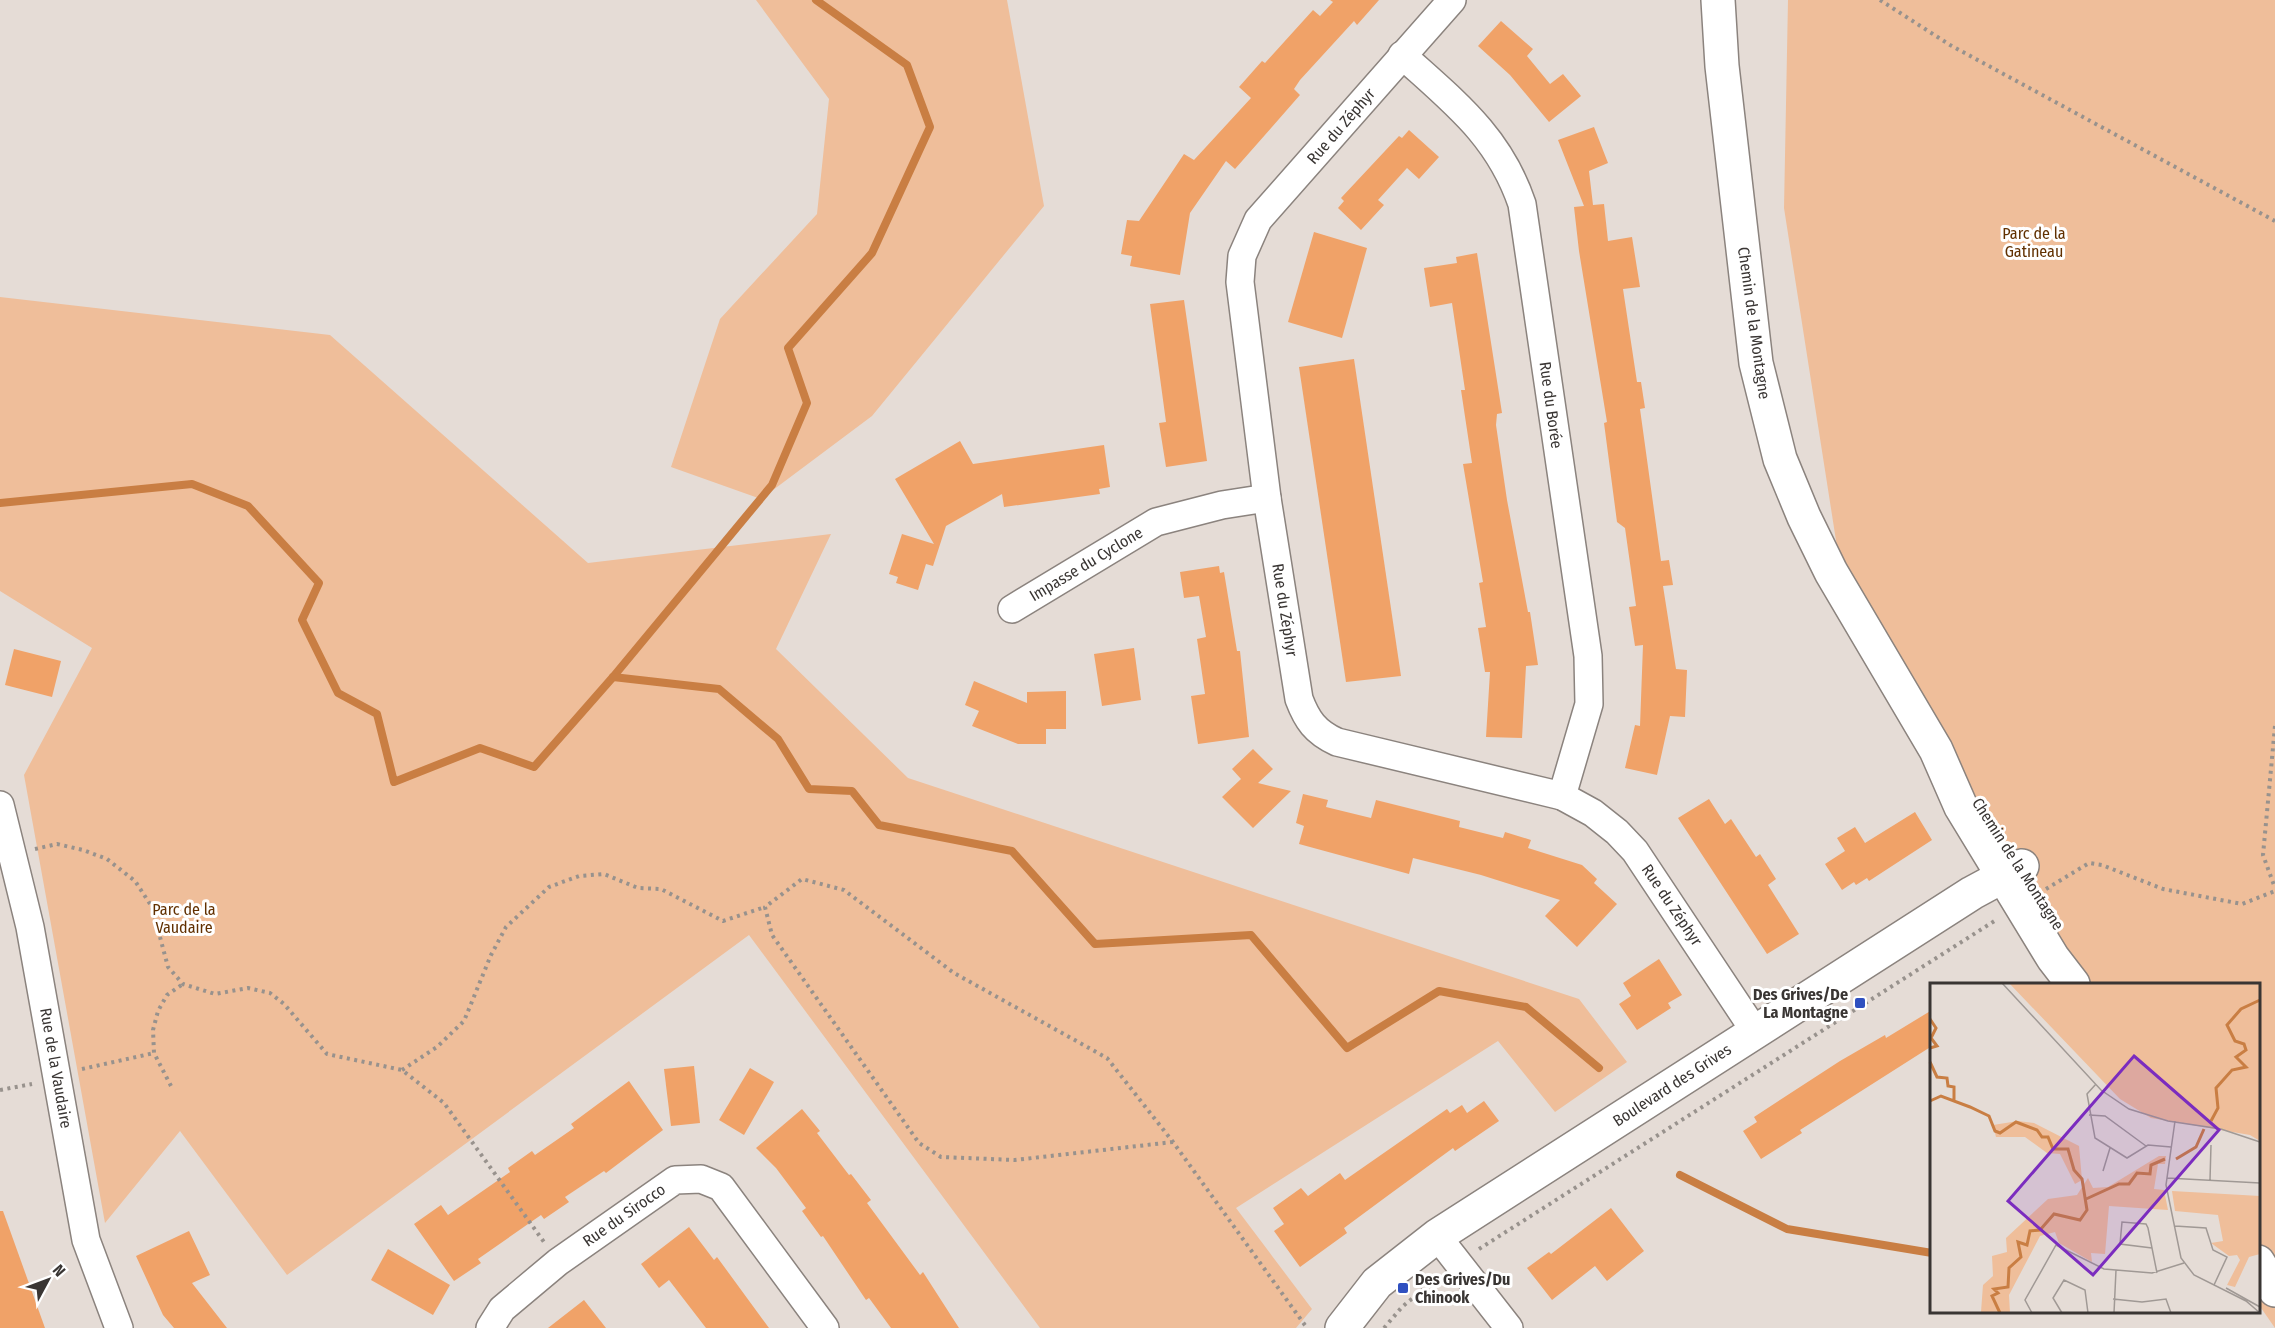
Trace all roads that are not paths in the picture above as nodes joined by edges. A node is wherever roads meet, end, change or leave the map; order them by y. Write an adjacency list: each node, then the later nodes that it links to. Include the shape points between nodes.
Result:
1 (1452, 0): 3 (street, Rue du Zéphyr)
2 (1718, 0): 8 (street, Chemin de la Montagne, via 1756,363 1772,430 1804,517 1830,572 1936,750 1961,807)
3 (1402, 56): 4 (street, Rue du Zéphyr, via 1258,220 1242,256 1240,282); 6 (street, Rue du Borée, via 1488,137 1514,180 1521,204 1589,664 1589,704)
4 (1267, 498): 5 (street, Impasse du Cyclone, via 1156,522); 6 (street, Rue du Zéphyr, via 1299,699 1311,725 1336,742)
5 (1012, 609)
6 (1562, 796): 12 (street, Rue du Zéphyr, via 1601,819 1635,851)
7 (0, 805): 16 (street, Rue de la Vaudaire, via 30,927 86,1240)
8 (2013, 871): 9 (street, Chemin de la Montagne); 12 (street, Boulevard des Grives)
9 (2029, 899): 10 (street, Chemin de la Montagne); 11 (street, Chemin de la Montagne)
10 (2072, 983)
11 (2092, 983)
12 (1754, 1030): 13 (street, Boulevard des Grives)
13 (1437, 1236): 19 (street, Boulevard des Grives, via 1377,1283); 20 (street)
14 (2260, 1264): 15 (street)
15 (2275, 1290)
16 (120, 1328)
17 (490, 1328): 18 (street, Rue du Sirocco, via 502,1309 558,1262 675,1180 701,1179 721,1187)
18 (825, 1328)
19 (1342, 1328)
20 (1509, 1328)

